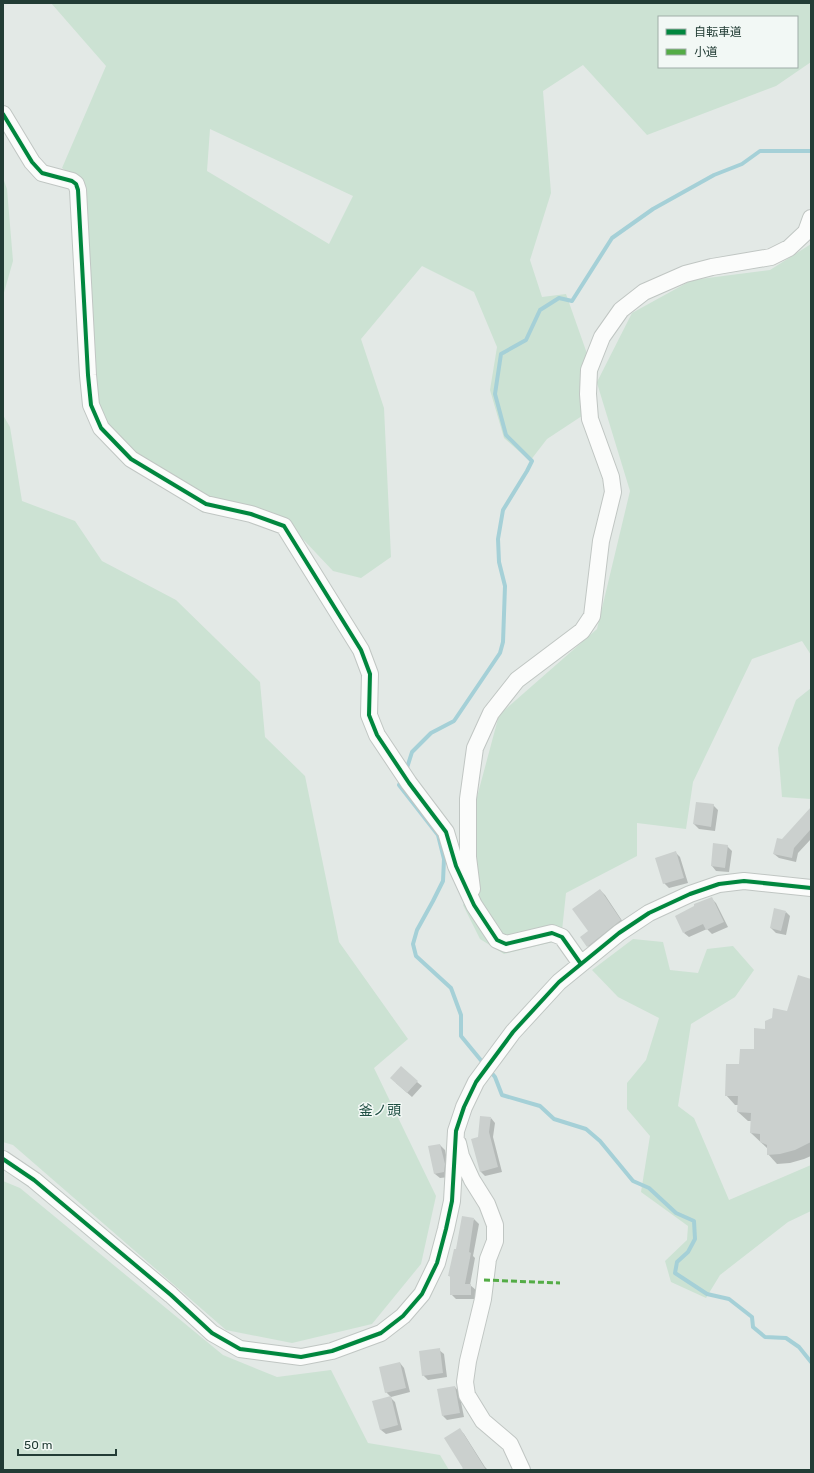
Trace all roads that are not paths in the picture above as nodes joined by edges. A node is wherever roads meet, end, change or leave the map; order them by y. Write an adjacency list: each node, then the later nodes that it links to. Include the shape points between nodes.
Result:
1 (3, 114): 4 (street, via 32,162 42,173 72,181 78,190 88,375 91,405 101,428 131,459 206,504 251,514 284,526 361,650 370,674 369,715 377,735 446,832 456,866)
2 (811, 218): 4 (street, via 806,232 795,243 771,257 698,270 644,292 621,310 602,337 589,370 588,394 590,419 612,477 613,492 601,541 592,616 582,631 517,680 491,713 475,748 468,799 468,857)
3 (811, 888): 5 (street, via 744,881 719,884 649,913)
4 (474, 904): 5 (street, via 497,940 506,944 552,933 562,937)
5 (581, 964): 6 (street, via 559,982 513,1032 476,1082)
6 (456, 1131): 7 (street, via 452,1201 437,1263 422,1294 403,1316 381,1333 332,1351 301,1357 240,1349 212,1333 34,1180); 8 (street, via 461,1156 487,1204 495,1225 495,1241 488,1259 483,1299 468,1361 465,1382 467,1395 483,1421 510,1444)
7 (3, 1159)
8 (522, 1470)

